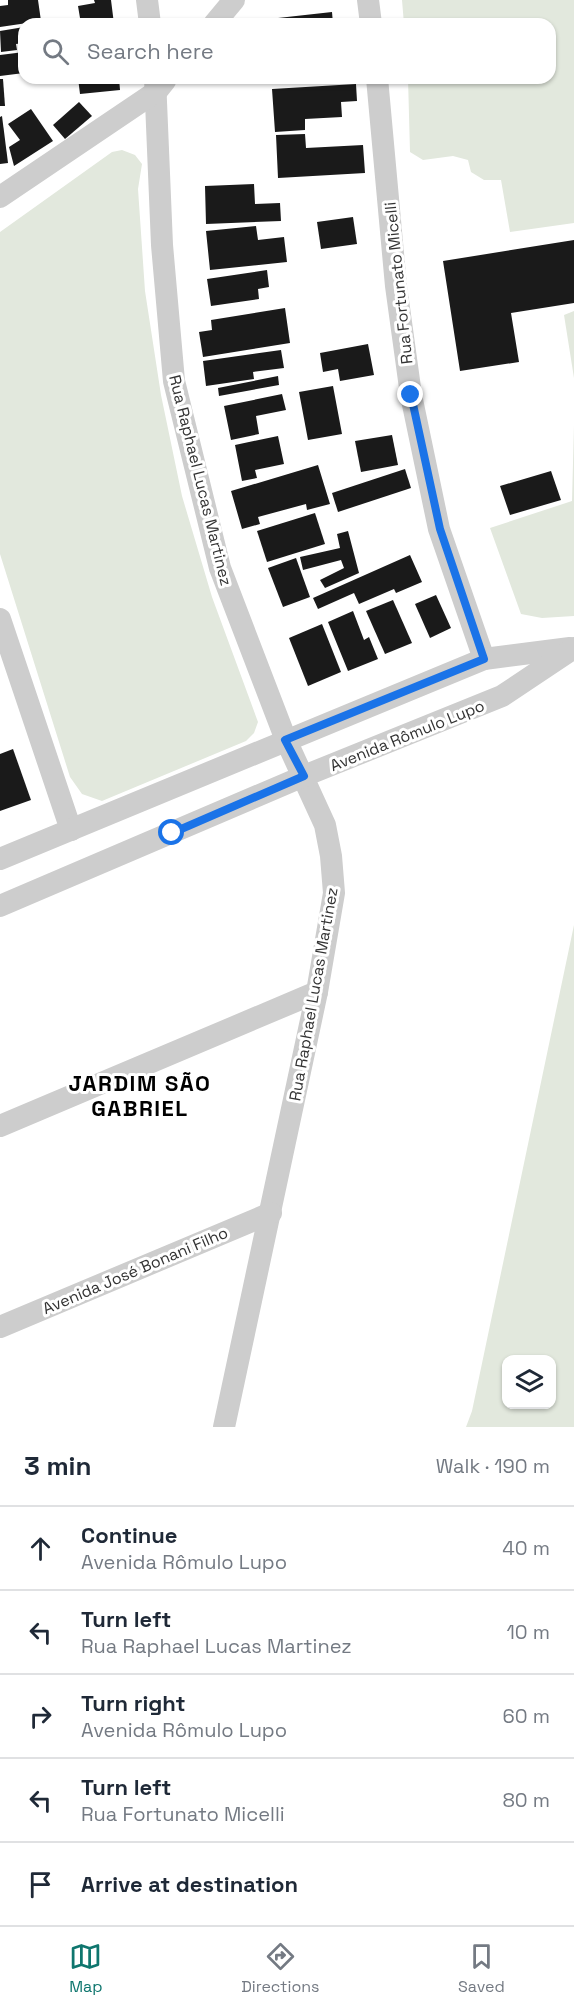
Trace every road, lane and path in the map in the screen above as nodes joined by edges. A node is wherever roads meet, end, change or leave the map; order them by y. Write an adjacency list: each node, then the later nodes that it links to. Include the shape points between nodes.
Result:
1 (147, 0): 4 (street)
2 (234, 0): 5 (street)
3 (368, 0): 6 (street)
4 (149, 18)
5 (219, 18)
6 (370, 18)
7 (157, 84): 10 (street)
8 (160, 84): 14 (street, Rua Raphael Lucas Martinez, via 162,245 174,381 219,568)
9 (378, 84): 13 (street, Rua Fortunato Micelli, via 396,286 411,395 440,529)
10 (0, 197)
11 (0, 619): 16 (street)
12 (574, 648): 13 (street, Avenida Rômulo Lupo); 15 (street, Avenida Rômulo Lupo, via 502,696)
13 (484, 659): 14 (street, Avenida Rômulo Lupo)
14 (285, 740): 15 (street, Rua Raphael Lucas Martinez); 16 (street, Avenida Rômulo Lupo)
15 (304, 776): 18 (street, Avenida Rômulo Lupo); 19 (street, Rua Raphael Lucas Martinez, via 325,825 334,893)
16 (71, 830): 17 (street, Avenida Rômulo Lupo)
17 (0, 859)
18 (0, 906)
19 (316, 992): 20 (street); 21 (street, Rua Raphael Lucas Martinez)
20 (0, 1126)
21 (271, 1213): 22 (street, Avenida José Bonani Filho); 23 (street, Rua Raphael Lucas Martinez)
22 (0, 1327)
23 (224, 1427)

